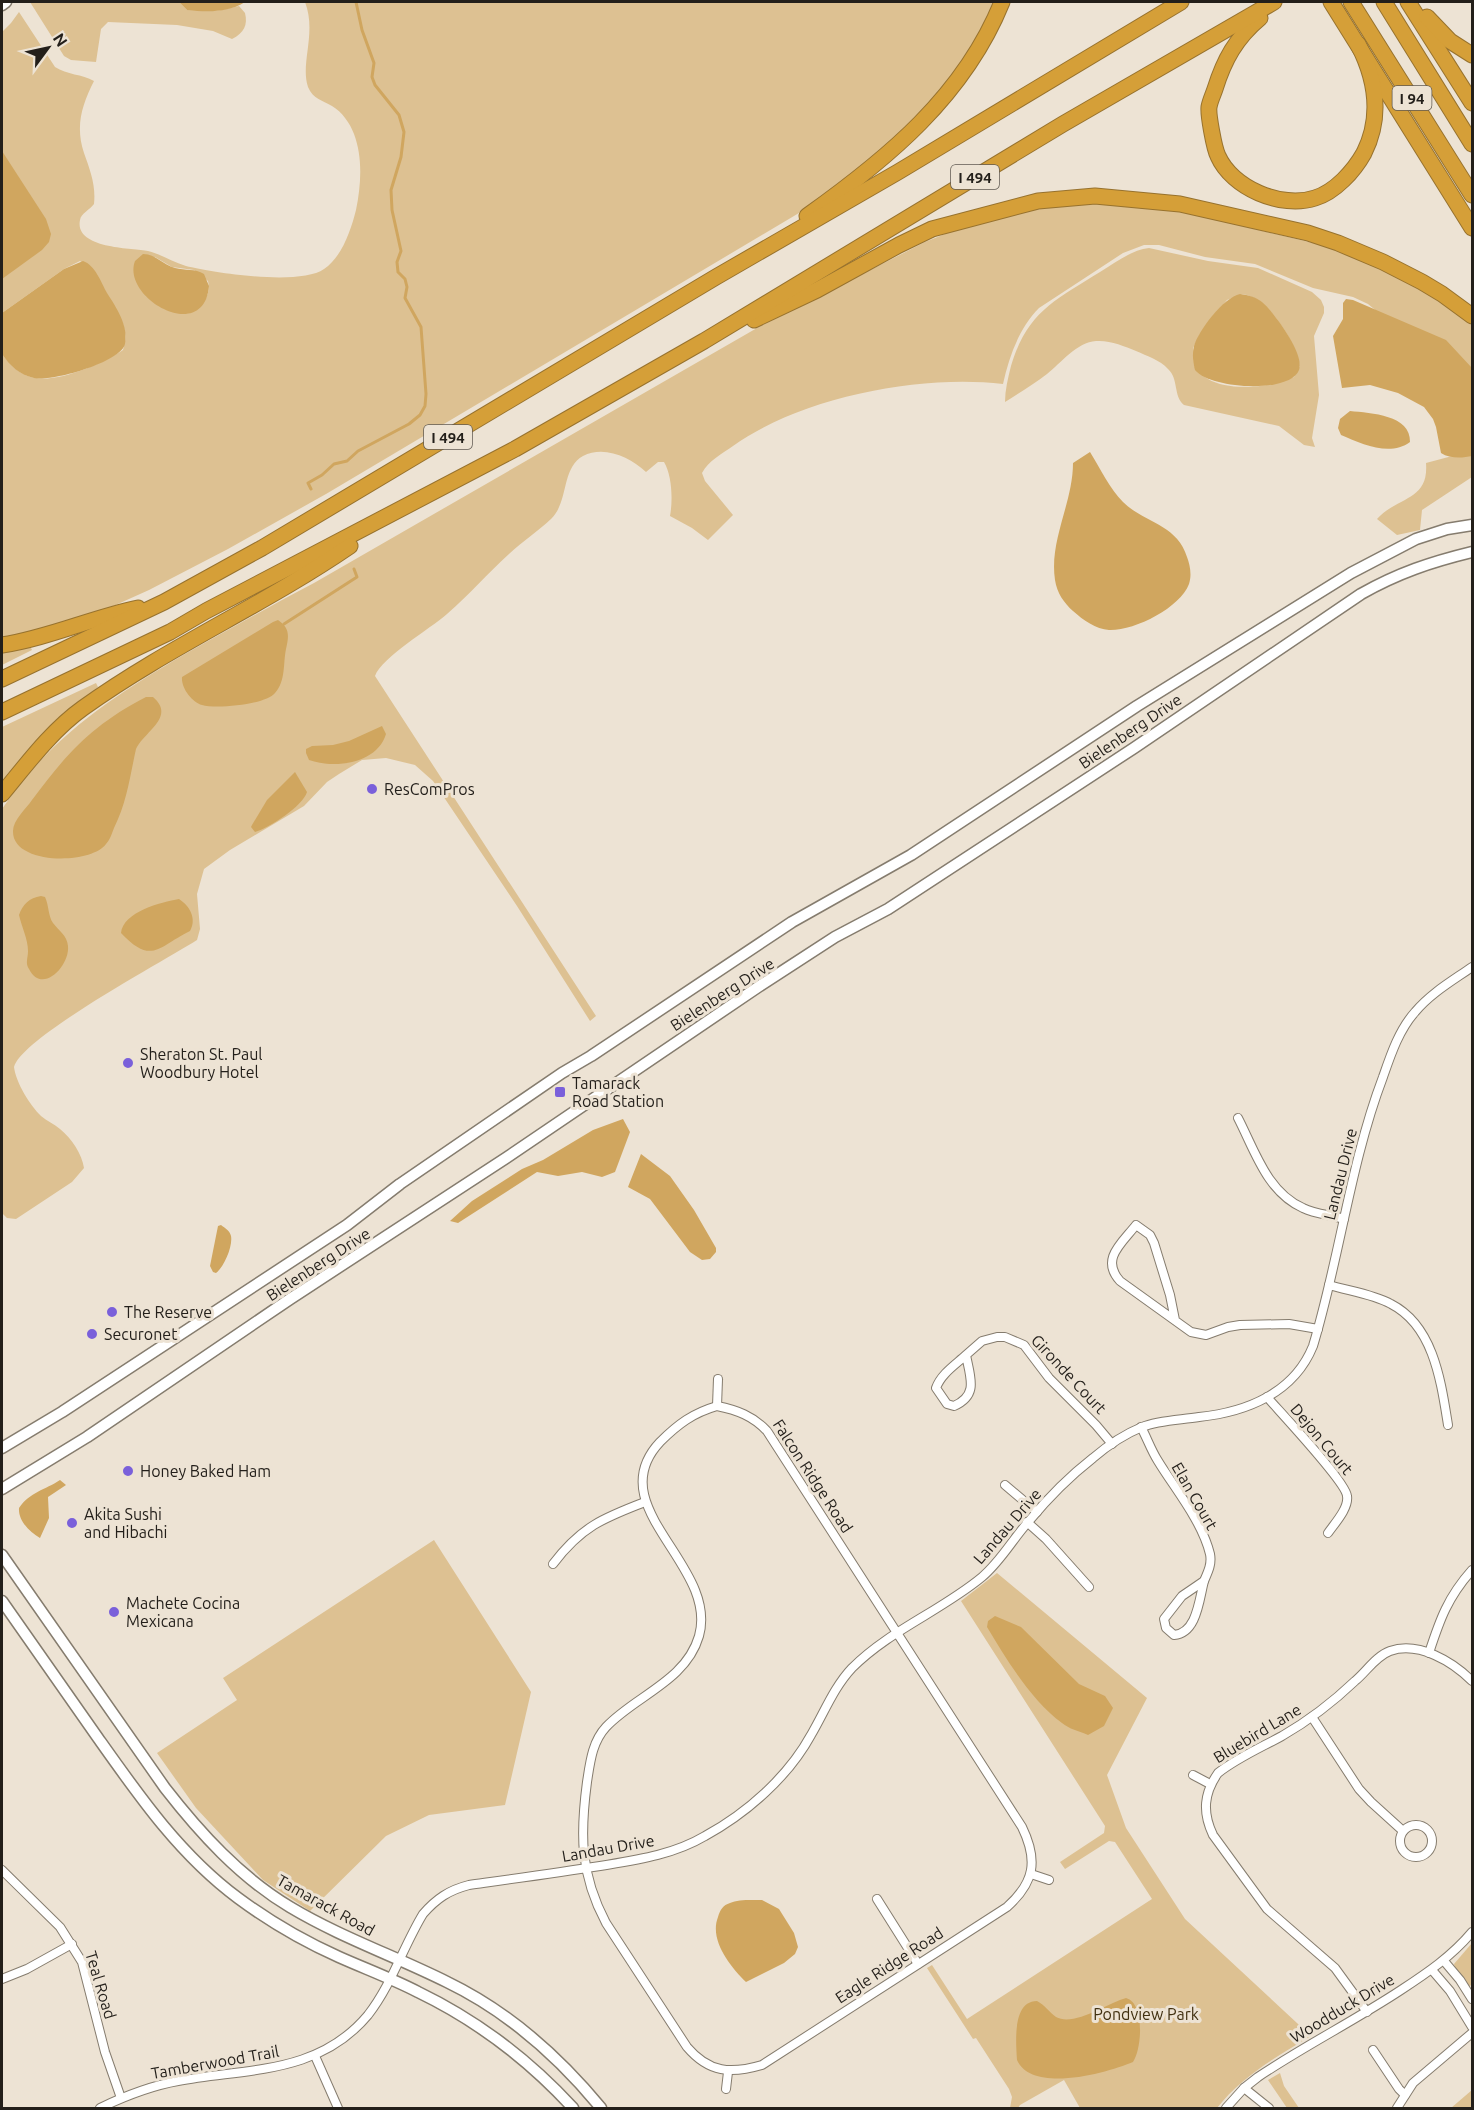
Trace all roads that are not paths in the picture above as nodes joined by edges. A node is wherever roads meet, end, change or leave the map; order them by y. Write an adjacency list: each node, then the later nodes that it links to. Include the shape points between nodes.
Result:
1 (6, 2): 10 (street)
2 (1002, 2): 17 (highway, via 959,77 894,150)
3 (1181, 2): 17 (highway, I 494)
4 (1274, 2): 19 (highway, I 494)
5 (1280, 2): 11 (highway, via 1246,29 1224,62 1208,108 1218,156 1232,175 1259,194 1296,201 1314,199 1339,183 1360,159 1371,135 1375,105 1370,71)
6 (1331, 2): 11 (highway)
7 (1351, 2): 15 (highway, I 94)
8 (1383, 2): 14 (highway, I 94)
9 (1411, 2): 12 (highway, via 1450,41); 13 (highway)
10 (2, 5)
11 (1358, 44): 16 (highway)
12 (1473, 55)
13 (1473, 103)
14 (1473, 144)
15 (1473, 195)
16 (1473, 228)
17 (730, 269): 23 (highway, I 494, via 348,498)
18 (1473, 316): 19 (highway, via 1383,262 1308,233 1180,204 1095,196 1038,201 932,229 817,290)
19 (678, 356): 20 (highway, I 494)
20 (422, 497): 26 (highway, I 494, via 170,632); 27 (highway, via 327,562 163,656 82,709)
21 (1473, 525): 41 (street, Bielenberg Drive, via 1416,539 1371,561 1137,706 911,855 792,922 543,1086 347,1225)
22 (1473, 552): 43 (street, Bielenberg Drive, via 1400,573 1351,600 1134,748 918,890 761,985 87,1437)
23 (164, 602): 24 (highway); 25 (highway, I 494)
24 (2, 645)
25 (2, 679)
26 (2, 712)
27 (2, 794)
28 (1473, 967): 30 (street, Landau Drive, via 1428,998 1394,1047 1374,1099)
29 (1238, 1118): 30 (street, via 1270,1181 1285,1198 1305,1209)
30 (1344, 1219): 31 (street, Landau Drive)
31 (1329, 1285): 33 (street, Landau Drive); 38 (street, via 1391,1304 1419,1327 1430,1347)
32 (1175, 1320): 32 (street, via 1154,1243 1136,1225 1114,1254 1114,1275); 33 (street, via 1191,1332 1206,1335 1240,1325 1289,1324)
33 (1318, 1329): 36 (street, Landau Drive, via 1299,1372)
34 (966, 1355): 34 (street, Gironde Court, via 936,1388 947,1404 954,1406 969,1396 972,1388); 40 (street, Gironde Court, via 982,1341 997,1337 1024,1345 1049,1378)
35 (718, 1378): 37 (street)
36 (1267, 1397): 39 (street, Landau Drive, via 1219,1414); 47 (street, Dejon Court, via 1347,1492 1347,1503)
37 (717, 1406): 44 (street, via 684,1420 657,1445 643,1476); 54 (street, Falcon Ridge Road, via 744,1413 767,1431)
38 (1448, 1425)
39 (1142, 1427): 40 (street, Landau Drive); 51 (street, Elan Court, via 1157,1460 1195,1519 1210,1555 1210,1569)
40 (1112, 1444): 45 (street, Landau Drive, via 1074,1473)
41 (2, 1448)
42 (1005, 1485): 45 (street)
43 (2, 1489)
44 (645, 1502): 49 (street, via 587,1528); 61 (street, via 692,1580 698,1594 701,1624 686,1662 605,1728 596,1742 583,1816)
45 (1037, 1512): 46 (street, Landau Drive)
46 (1027, 1522): 52 (street); 54 (street, Landau Drive, via 1007,1552 981,1577)
47 (1328, 1533)
48 (2, 1555): 68 (street, Tamarack Road, via 165,1788 206,1837 255,1882 290,1907)
49 (553, 1564)
50 (1473, 1570): 55 (street, via 1440,1617)
51 (1204, 1581): 51 (street, Elan Court, via 1189,1630 1174,1635 1166,1628 1164,1619 1182,1596)
52 (1089, 1587)
53 (2, 1601): 73 (street, via 143,1802 185,1851 236,1897 275,1924 338,1957)
54 (896, 1633): 61 (street, Landau Drive, via 851,1670 834,1691 810,1738 788,1767 748,1807 704,1837 678,1849); 63 (street, via 1022,1827 1030,1843)
55 (1429, 1653): 56 (street, Bluebird Lane); 57 (street, Bluebird Lane, via 1390,1651)
56 (1473, 1681)
57 (1312, 1717): 59 (street, Bluebird Lane, via 1228,1765); 60 (street, via 1359,1789)
58 (1192, 1775): 59 (street)
59 (1210, 1784): 75 (street, Bluebird Lane, via 1205,1811 1213,1835 1267,1909 1335,1968)
60 (1403, 1831)
61 (585, 1869): 68 (street, Landau Drive, via 449,1891 423,1914); 80 (street, via 606,1923 687,2047 703,2062)
62 (2, 1870): 67 (street, Teal Road)
63 (1031, 1874): 64 (street); 70 (street, Eagle Ridge Road, via 1026,1887 1006,1907)
64 (1049, 1880)
65 (877, 1899): 70 (street)
66 (1473, 1932): 69 (street, Woodduck Drive)
67 (72, 1944): 72 (street); 84 (street, Teal Road, via 82,1962)
68 (400, 1960): 73 (street, Tamberwood Trail); 88 (street, Tamarack Road, via 472,1995 516,2026 557,2060)
69 (1444, 1961): 71 (street, Woodduck Drive); 74 (street)
70 (918, 1964): 80 (street, Eagle Ridge Road, via 762,2066)
71 (1432, 1970): 75 (street, Woodduck Drive); 76 (street)
72 (2, 1979)
73 (392, 1979): 79 (street, Tamberwood Trail, via 350,2033); 87 (street, via 489,2033 536,2071)
74 (1473, 1999)
75 (1367, 2012): 81 (street, Woodduck Drive)
76 (1473, 2027)
77 (1473, 2033): 83 (street, via 1414,2082)
78 (1374, 2050): 83 (street)
79 (315, 2056): 84 (street, Tamberwood Trail, via 277,2068 176,2081); 86 (street)
80 (728, 2072): 82 (street)
81 (1244, 2088): 89 (street, Woodduck Drive); 90 (street)
82 (726, 2089)
83 (1405, 2095): 91 (street)
84 (121, 2098): 85 (street, Tamberwood Trail)
85 (100, 2109)
86 (338, 2109)
87 (573, 2109)
88 (601, 2109)
89 (1226, 2109)
90 (1269, 2109)
91 (1397, 2109)

